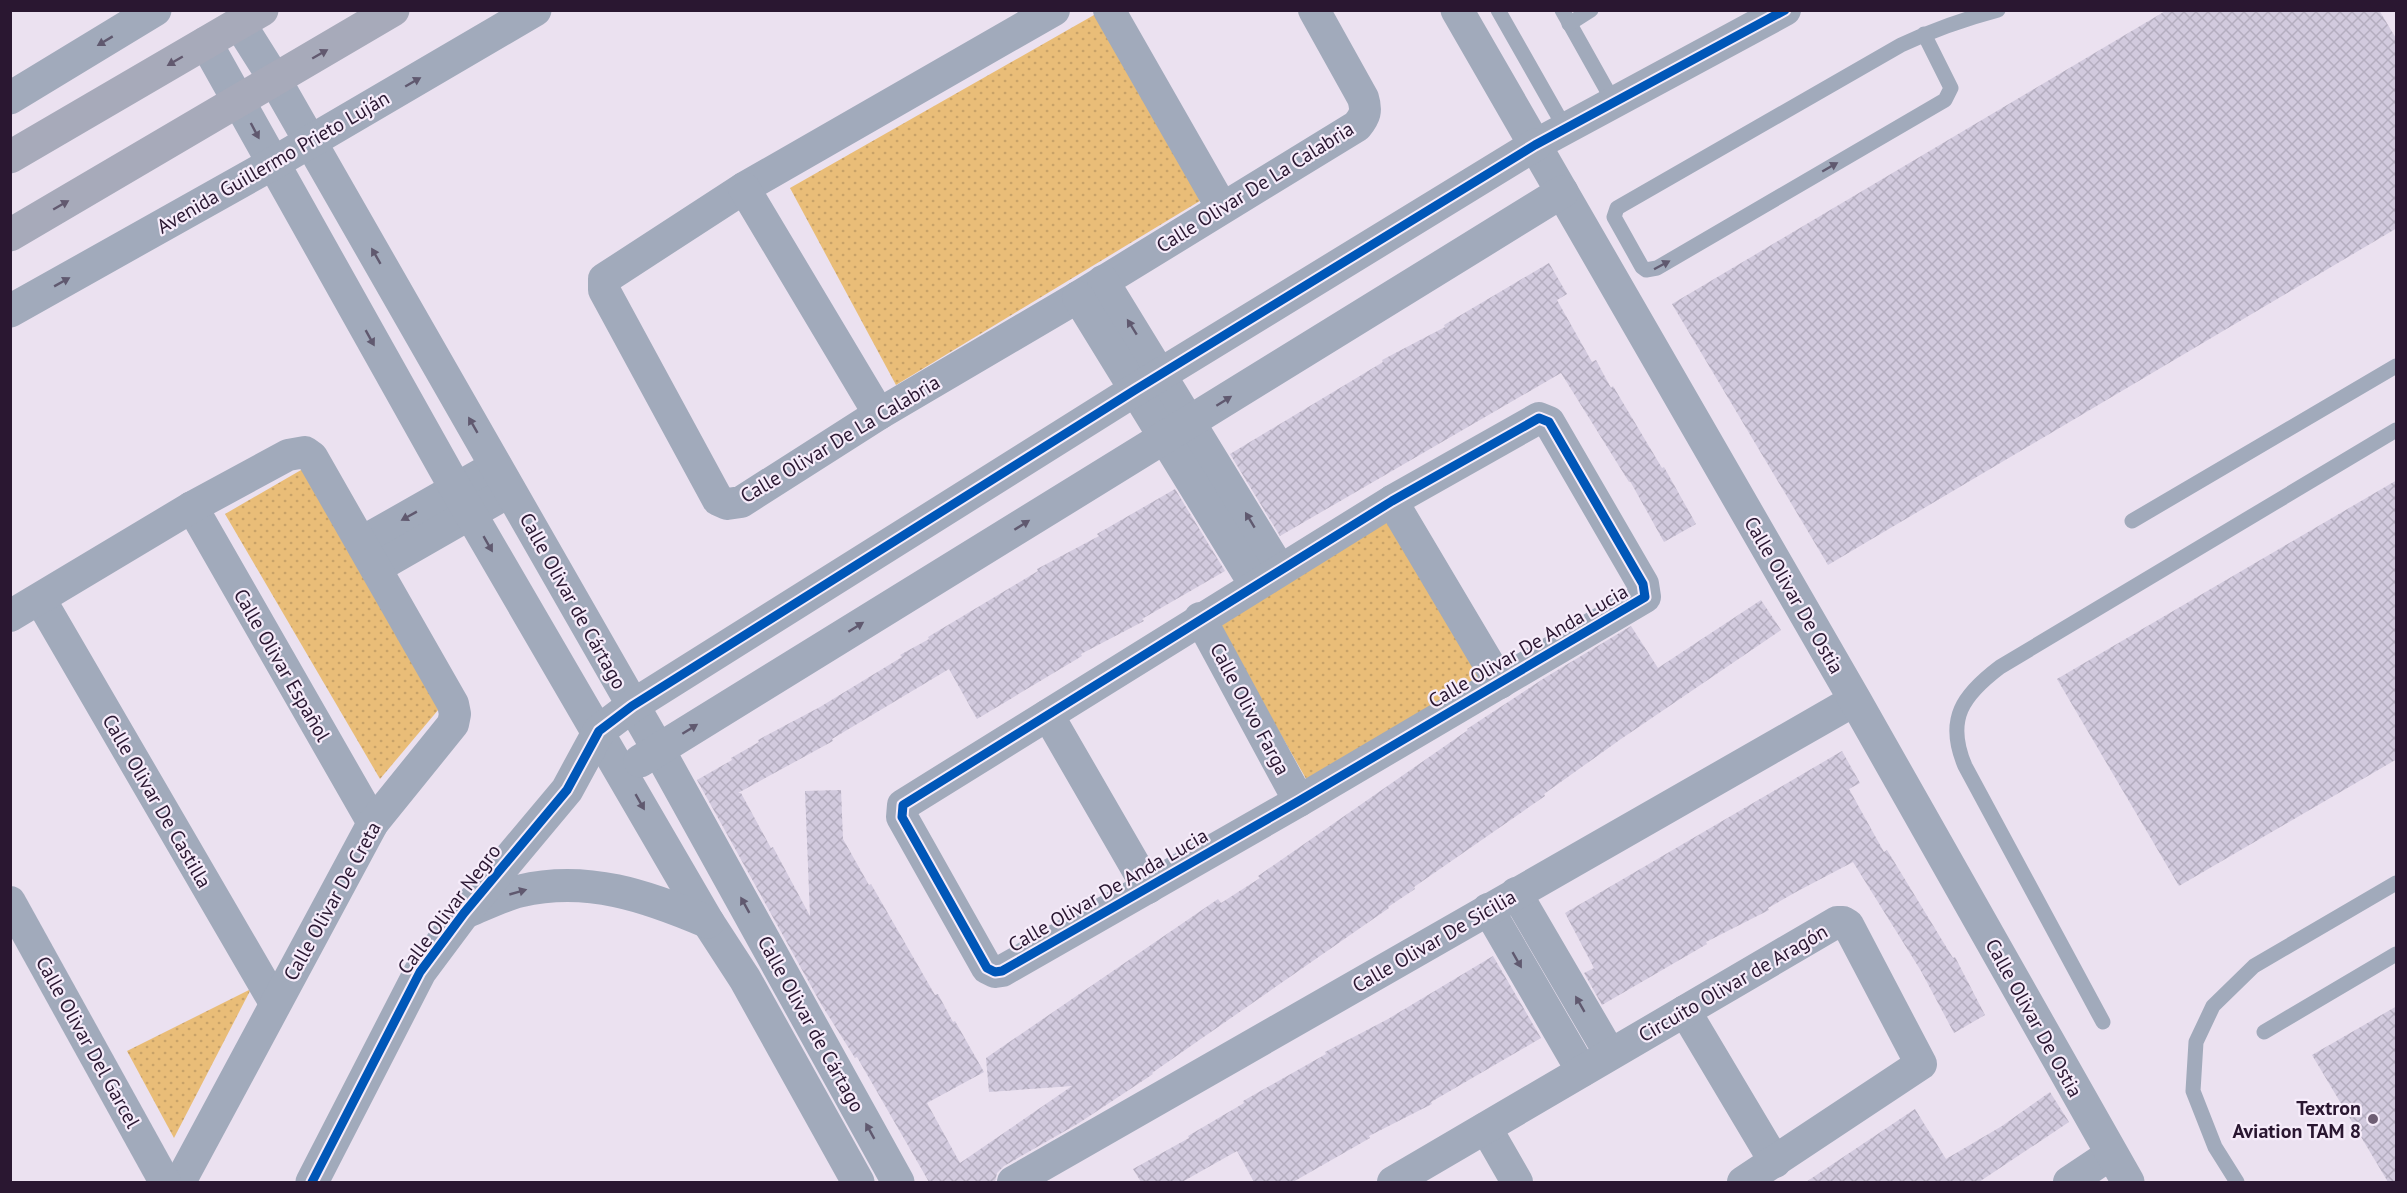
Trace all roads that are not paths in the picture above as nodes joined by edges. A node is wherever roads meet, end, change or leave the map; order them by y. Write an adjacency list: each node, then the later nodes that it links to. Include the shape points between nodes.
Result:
1 (155, 10): 17 (street, one-way to 17)
2 (393, 10): 16 (main road, one-way to 2)
3 (535, 10): 21 (street, Avenida Guillermo Prieto Luján, one-way to 3)
4 (1054, 10): 25 (street, Calle Olivar De La Calabria)
5 (1109, 10): 27 (street)
6 (1314, 10): 27 (street, Calle Olivar De La Calabria, via 1363,98 1365,117 1357,126)
7 (1457, 10): 22 (street, Calle Olivar De Ostia)
8 (1498, 10): 20 (lane)
9 (1591, 10): 13 (lane)
10 (1785, 10): 19 (street)
11 (1998, 10): 14 (lane)
12 (251, 17): 15 (main road); 16 (street, Calle Olivar de Cártago)
13 (1566, 17): 19 (lane)
14 (1924, 34): 14 (lane, one-way to 14, via 1617,208 1614,217 1642,267 1651,270 1946,100 1951,87)
15 (206, 43): 18 (street, Calle Olivar de Cártago); 23 (main road, one-way to 23)
16 (275, 80): 18 (main road); 21 (street, Calle Olivar de Cártago)
17 (10, 98)
18 (239, 101): 24 (street, Calle Olivar de Cártago, one-way to 24); 28 (main road, one-way to 18)
19 (1613, 101): 20 (street)
20 (1575, 122): 22 (street)
21 (310, 142): 24 (street, Avenida Guillermo Prieto Luján); 36 (street, Calle Olivar de Cártago, one-way to 21)
22 (1535, 145): 26 (street, Calle Olivar De Ostia); 32 (street)
23 (10, 157)
24 (272, 164): 30 (street, Avenida Guillermo Prieto Luján, one-way to 24); 37 (street, Calle Olivar de Cártago, one-way to 37)
25 (744, 188): 33 (street); 33 (street, Calle Olivar De La Calabria, via 609,274 602,283 718,500 727,504 741,502)
26 (1562, 192): 34 (street, one-way to 26); 47 (street, Calle Olivar De Ostia)
27 (1221, 206): 29 (street, Calle Olivar De La Calabria)
28 (10, 235)
29 (1090, 289): 32 (street); 33 (street, Calle Olivar De La Calabria)
30 (10, 311)
31 (2397, 366): 40 (lane)
32 (1148, 382): 34 (street); 48 (street)
33 (879, 414)
34 (1178, 430): 42 (street); 51 (street, one-way to 34)
35 (2397, 430): 66 (lane, via 2000,667 1975,685 1960,708 1955,730 1965,766)
36 (503, 478): 37 (street); 48 (street, Calle Olivar de Cártago)
37 (463, 501): 41 (street); 50 (street, Calle Olivar de Cártago, one-way to 50)
38 (1392, 501): 42 (street, Calle Olivar De Anda Lucia); 46 (street); 46 (street, Calle Olivar De Anda Lucia, via 1532,421 1539,418 1549,422 1643,584 1645,597)
39 (192, 507): 41 (street, Calle Olivar De Creta, via 288,455 305,452 312,457); 43 (street, Calle Olivar De Creta); 55 (street, Calle Olivar Español)
40 (2132, 521)
41 (369, 555): 55 (street, Calle Olivar De Creta, via 450,697 455,714 453,724)
42 (1267, 578): 45 (street, Calle Olivar De Anda Lucia)
43 (40, 599): 44 (street, Calle Olivar De Creta); 64 (street, Calle Olivar De Castilla)
44 (10, 616)
45 (1200, 618): 49 (street, Calle Olivar De Anda Lucia); 54 (street, Calle Olivo Farga)
46 (1500, 683): 54 (street, Calle Olivar De Anda Lucia)
47 (1855, 700): 58 (street, Calle Olivar De Sicilia); 71 (street, Calle Olivar De Ostia)
48 (632, 706): 50 (street); 51 (street, Calle Olivar de Cártago)
49 (1048, 715): 57 (street); 57 (street, Calle Olivar De Anda Lucia, via 901,809 987,968 1002,971)
50 (599, 732): 52 (street, Calle Olivar de Cártago); 53 (street, Calle Olivar Negro)
51 (658, 749): 52 (street); 77 (street, Calle Olivar de Cártago, one-way to 51)
52 (623, 772): 53 (street); 62 (street, Calle Olivar de Cártago, one-way to 62)
53 (567, 790): 61 (street, Calle Olivar Negro)
54 (1299, 801): 57 (street, Calle Olivar De Anda Lucia)
55 (373, 823): 64 (street, Calle Olivar De Creta)
56 (2397, 883): 84 (lane, via 2254,966 2213,1006 2196,1042 2193,1091 2215,1147)
57 (1148, 888)
58 (1516, 893): 60 (street, Calle Olivar De Sicilia); 68 (street, one-way to 58)
59 (10, 902): 73 (street, Calle Olivar Del Garcel)
60 (1488, 909): 69 (street, one-way to 69); 78 (street, Calle Olivar De Sicilia)
61 (464, 913): 62 (street, one-way to 62, via 518,891 558,884 606,887 655,900); 75 (street, Calle Olivar Negro, via 420,972)
62 (708, 922): 76 (street, Calle Olivar de Cártago, via 745,979)
63 (2397, 954): 67 (lane)
64 (275, 1003): 74 (street, Calle Olivar De Creta)
65 (1685, 1011): 68 (street, Circuito Olivar de Aragón); 72 (street); 72 (street, Circuito Olivar de Aragón, via 1837,922 1848,925 1921,1064)
66 (2103, 1022)
67 (2264, 1032)
68 (1610, 1054): 69 (street, Circuito Olivar de Aragón)
69 (1582, 1071): 70 (street, Circuito Olivar de Aragón)
70 (1486, 1128): 79 (street, Circuito Olivar de Aragón); 80 (street)
71 (2111, 1154): 82 (street); 83 (street, Calle Olivar De Ostia)
72 (1775, 1162): 81 (street, Circuito Olivar de Aragón)
73 (165, 1182)
74 (180, 1182)
75 (312, 1182)
76 (858, 1182)
77 (898, 1182)
78 (1013, 1182)
79 (1392, 1182)
80 (1517, 1182)
81 (1743, 1182)
82 (2068, 1182)
83 (2128, 1182)
84 (2237, 1182)

